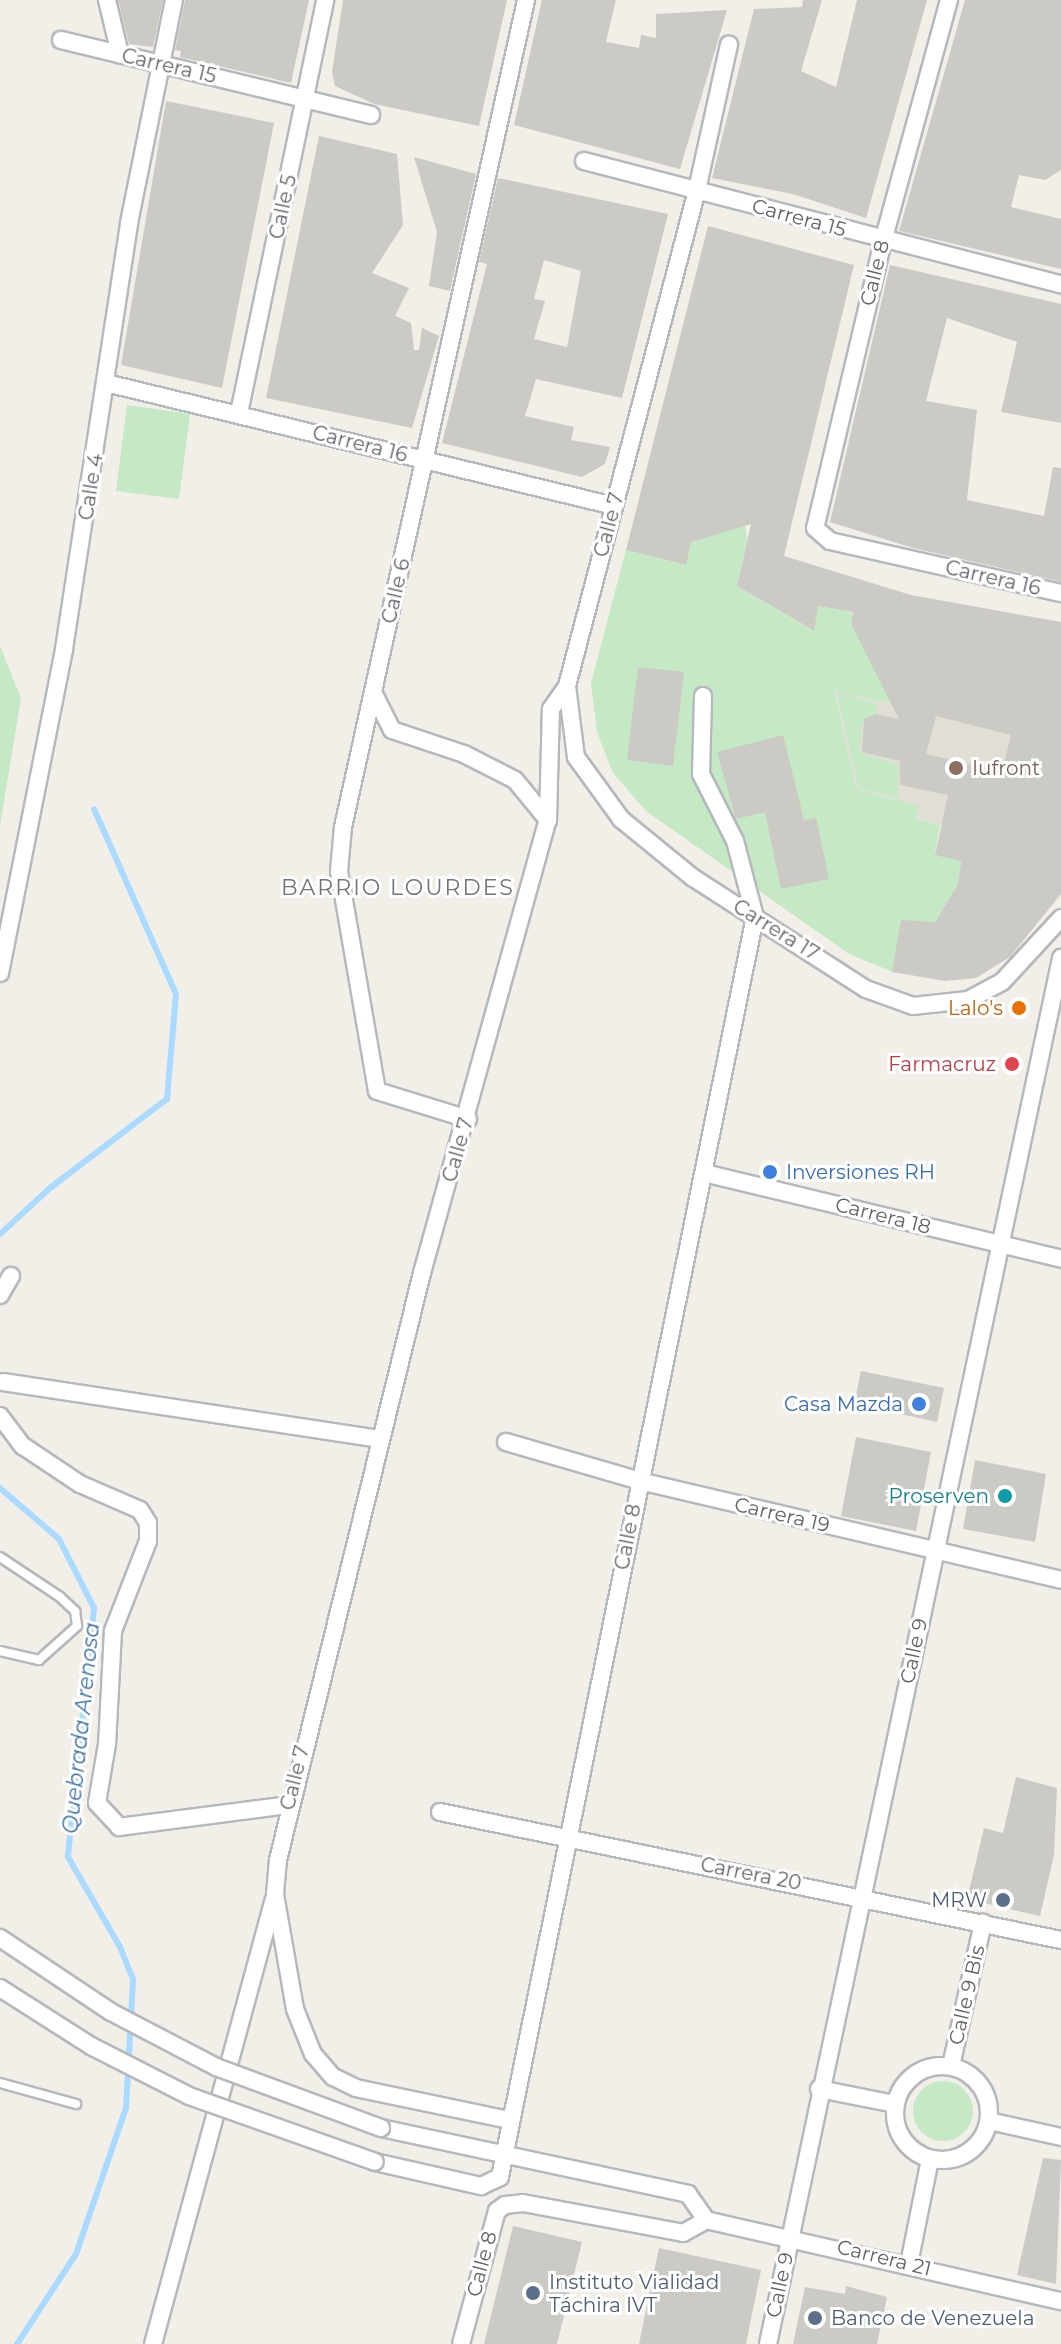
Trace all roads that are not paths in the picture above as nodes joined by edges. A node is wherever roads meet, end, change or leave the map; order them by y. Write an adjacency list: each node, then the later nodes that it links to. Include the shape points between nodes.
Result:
1 (107, 0): 8 (street)
2 (174, 0): 9 (street, Calle 4)
3 (325, 0): 10 (street, Calle 5)
4 (526, 0): 18 (street, Calle 6)
5 (949, 0): 14 (street, Calle 8)
6 (61, 40): 8 (street, Carrera 15)
7 (729, 44): 13 (street, Calle 7)
8 (120, 54): 9 (street, Carrera 15)
9 (161, 65): 10 (street, Carrera 15); 16 (street, Calle 4, via 129,223)
10 (307, 96): 11 (street, Carrera 15); 17 (street, Calle 5)
11 (371, 115)
12 (584, 161): 13 (street, Carrera 15)
13 (697, 190): 14 (street, Carrera 15); 19 (street, Calle 7)
14 (883, 241): 15 (street, Carrera 15); 20 (street, Calle 8, via 816,509 815,528)
15 (1061, 284)
16 (106, 383): 17 (street, Carrera 16); 29 (street, Calle 4, via 64,649)
17 (239, 413): 18 (street, Carrera 16)
18 (426, 461): 19 (street, Carrera 16); 23 (street, Calle 6)
19 (614, 506): 22 (street, Calle 7)
20 (830, 541): 21 (street, Carrera 16)
21 (1061, 593)
22 (567, 686): 25 (street, Calle 7, via 551,709); 26 (street, Carrera 17, via 576,757 604,801 692,877)
23 (373, 691): 25 (street, via 392,730 464,754 515,780); 30 (street, Calle 6, via 343,827 339,871 377,1091)
24 (703, 696): 26 (street, via 701,774 735,841)
25 (548, 820): 30 (street, Calle 7)
26 (755, 917): 27 (street, Carrera 17, via 866,989 913,1006 968,1000 1002,982); 31 (street, Calle 8)
27 (1061, 918)
28 (1061, 958): 32 (street, Calle 9)
29 (0, 973)
30 (468, 1119): 38 (street, Calle 7)
31 (704, 1173): 32 (street, Carrera 18); 40 (street, Calle 8)
32 (999, 1244): 33 (street, Carrera 18); 41 (street, Calle 9)
33 (1061, 1259)
34 (11, 1276): 35 (street)
35 (0, 1295)
36 (3, 1382): 38 (street)
37 (0, 1416): 45 (street, via 23,1446 80,1484 140,1510 148,1523 148,1541 113,1631 107,1744 97,1803 119,1827)
38 (381, 1439): 45 (street, Calle 7)
39 (506, 1442): 40 (street, Carrera 19)
40 (640, 1481): 41 (street, Carrera 19); 47 (street, Calle 8)
41 (936, 1551): 43 (street, Carrera 19); 49 (street, Calle 9)
42 (0, 1557): 44 (lane, via 60,1597 75,1611 77,1626 39,1660)
43 (1061, 1580)
44 (0, 1651)
45 (288, 1805): 48 (street, Calle 7)
46 (440, 1812): 47 (street, Carrera 20)
47 (568, 1837): 49 (street, Carrera 20); 59 (street, Calle 8)
48 (275, 1894): 59 (street, Calle 7, via 295,2009 313,2054 333,2077 356,2088); 71 (street)
49 (861, 1896): 50 (street, Carrera 20); 56 (street, Calle 9)
50 (983, 1923): 52 (street, Carrera 20); 54 (street, Calle 9 Bis)
51 (0, 1938): 62 (street, bridge, via 111,2012 216,2067 381,2128)
52 (1061, 1940)
53 (0, 1988): 64 (street, bridge, via 91,2046 189,2096 375,2162)
54 (951, 2066): 58 (street, via 916,2073); 60 (street, via 981,2086)
55 (0, 2083): 57 (lane)
56 (819, 2089): 58 (street); 68 (street, Calle 9)
57 (76, 2104)
58 (895, 2104): 63 (street, via 898,2132 917,2154)
59 (509, 2120): 62 (street, Calle 8)
60 (989, 2121): 61 (street); 63 (street, via 984,2136 961,2157)
61 (1061, 2137)
62 (503, 2157): 64 (street, via 500,2177); 67 (street, via 688,2194)
63 (930, 2159): 69 (street)
64 (481, 2186): 66 (street)
65 (523, 2203): 66 (street, Calle 8); 67 (street, Carrera 21, via 683,2233)
66 (497, 2211): 72 (street, Calle 8)
67 (706, 2220): 68 (street, Carrera 21)
68 (790, 2235): 69 (street, Carrera 21); 73 (street, Calle 9)
69 (909, 2264): 70 (street, Carrera 21)
70 (1061, 2301)
71 (153, 2344)
72 (461, 2344)
73 (768, 2344)

